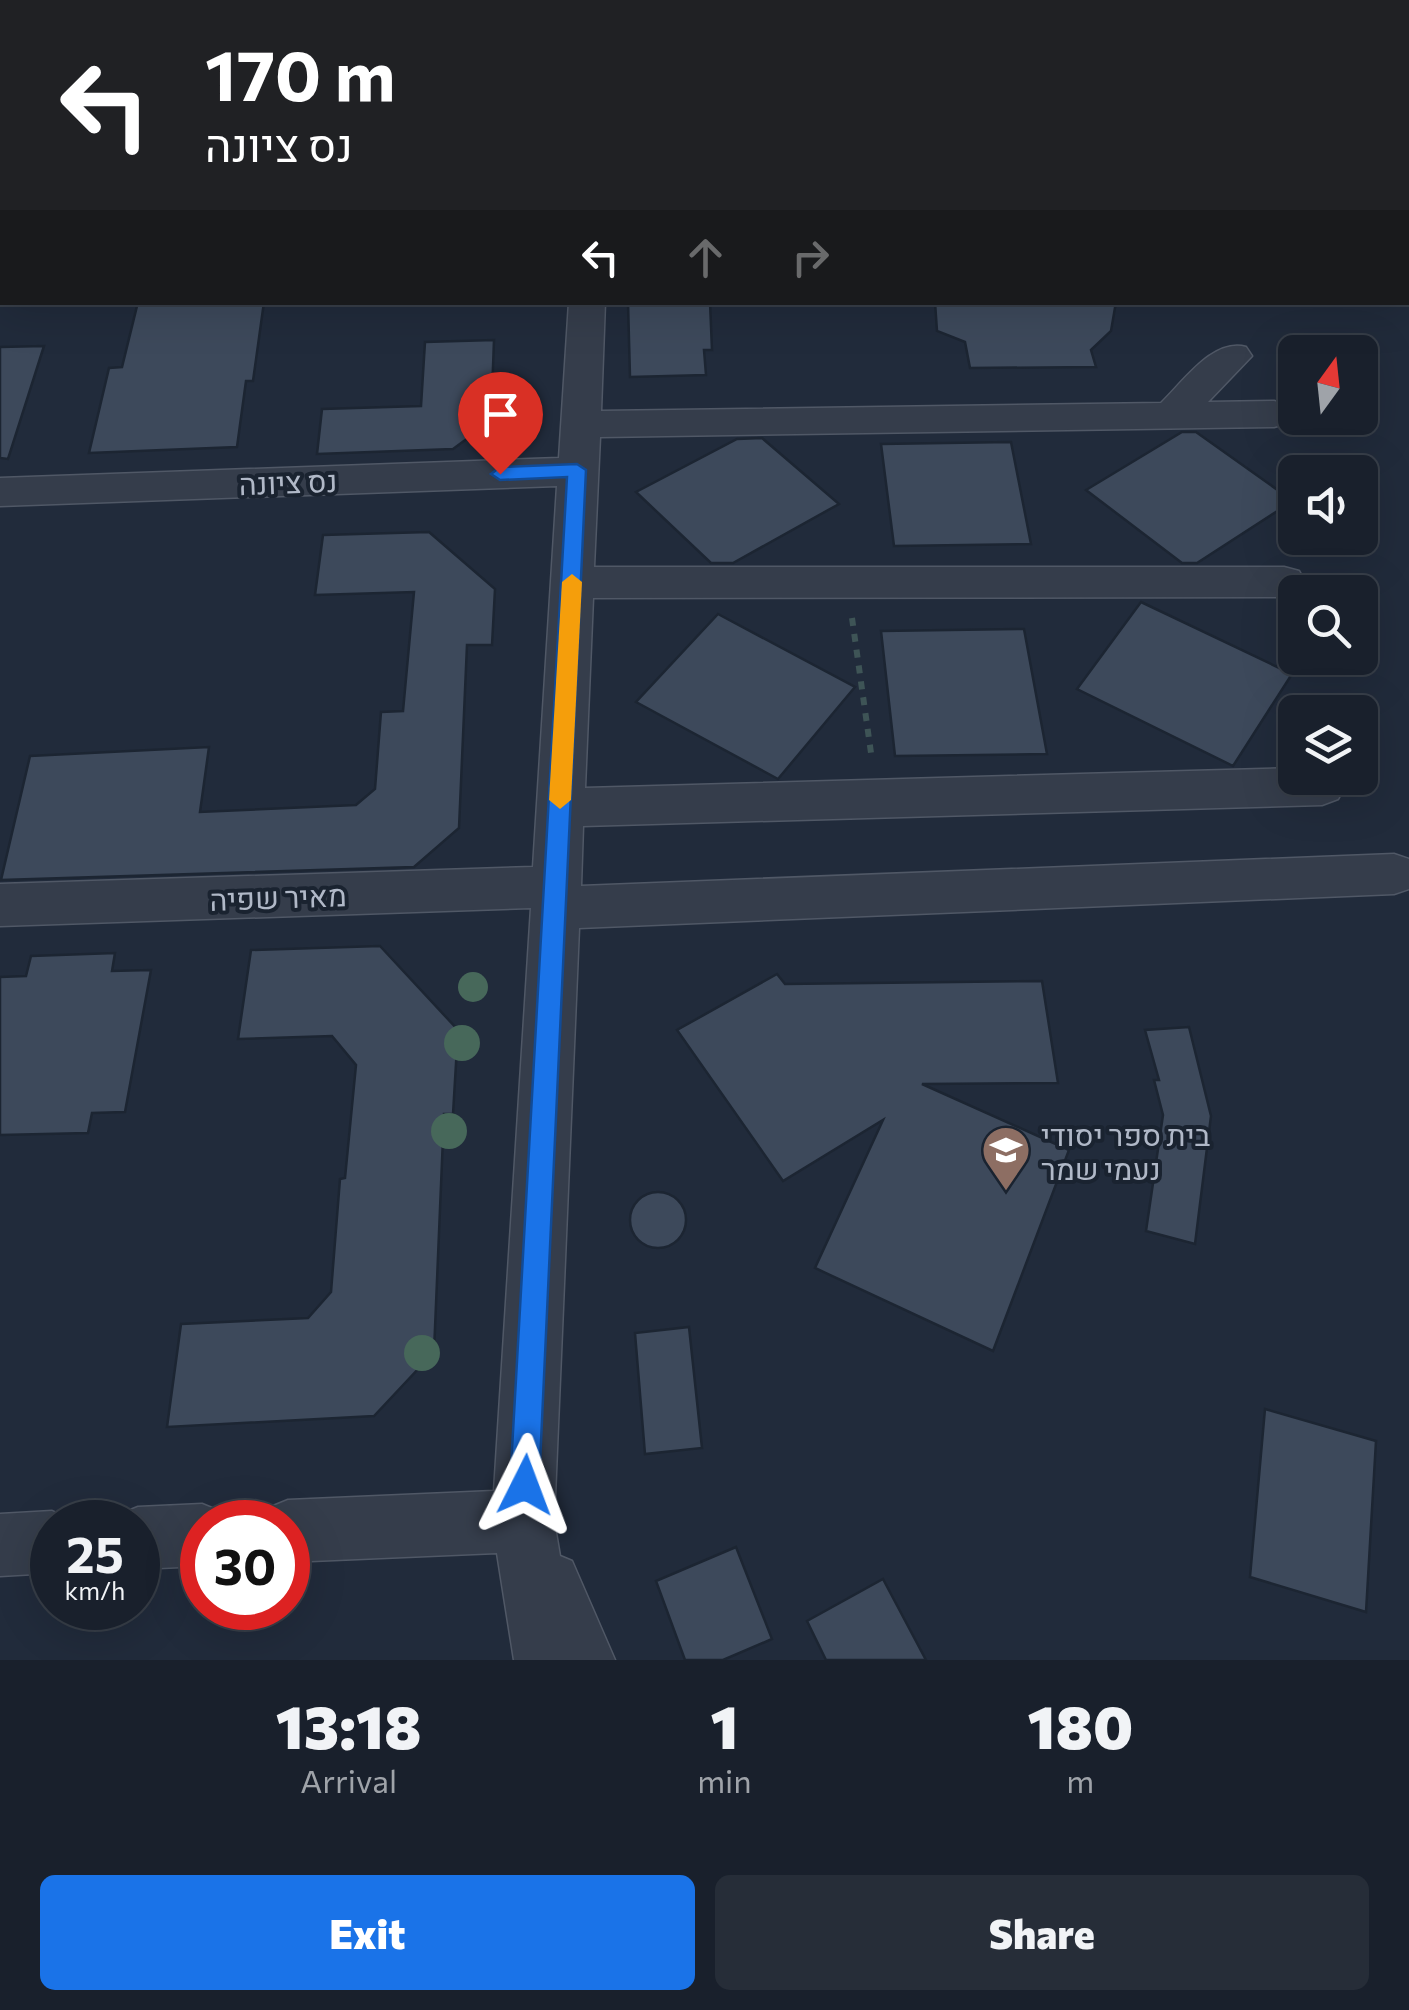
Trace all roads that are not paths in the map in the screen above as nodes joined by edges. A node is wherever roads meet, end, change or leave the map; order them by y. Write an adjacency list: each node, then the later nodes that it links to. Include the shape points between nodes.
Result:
1 (588, 305): 5 (street)
2 (1233, 356): 4 (street)
3 (1274, 414): 4 (street, נס ציונה)
4 (1170, 416): 5 (street, נס ציונה)
5 (578, 447): 6 (street, נס ציונה); 9 (street)
6 (0, 492)
7 (1278, 582): 8 (street)
8 (864, 586): 9 (street); 9 (street)
9 (571, 592): 11 (street)
10 (1278, 787): 11 (street)
11 (560, 808): 13 (street)
12 (1394, 874): 13 (street, מאיר שפיה)
13 (556, 897): 14 (street, מאיר שפיה); 15 (street)
14 (0, 906)
15 (523, 1520): 16 (street); 19 (street); 20 (street)
16 (310, 1530)
17 (30, 1543): 18 (street)
18 (0, 1545)
19 (546, 1660)
20 (584, 1660)

